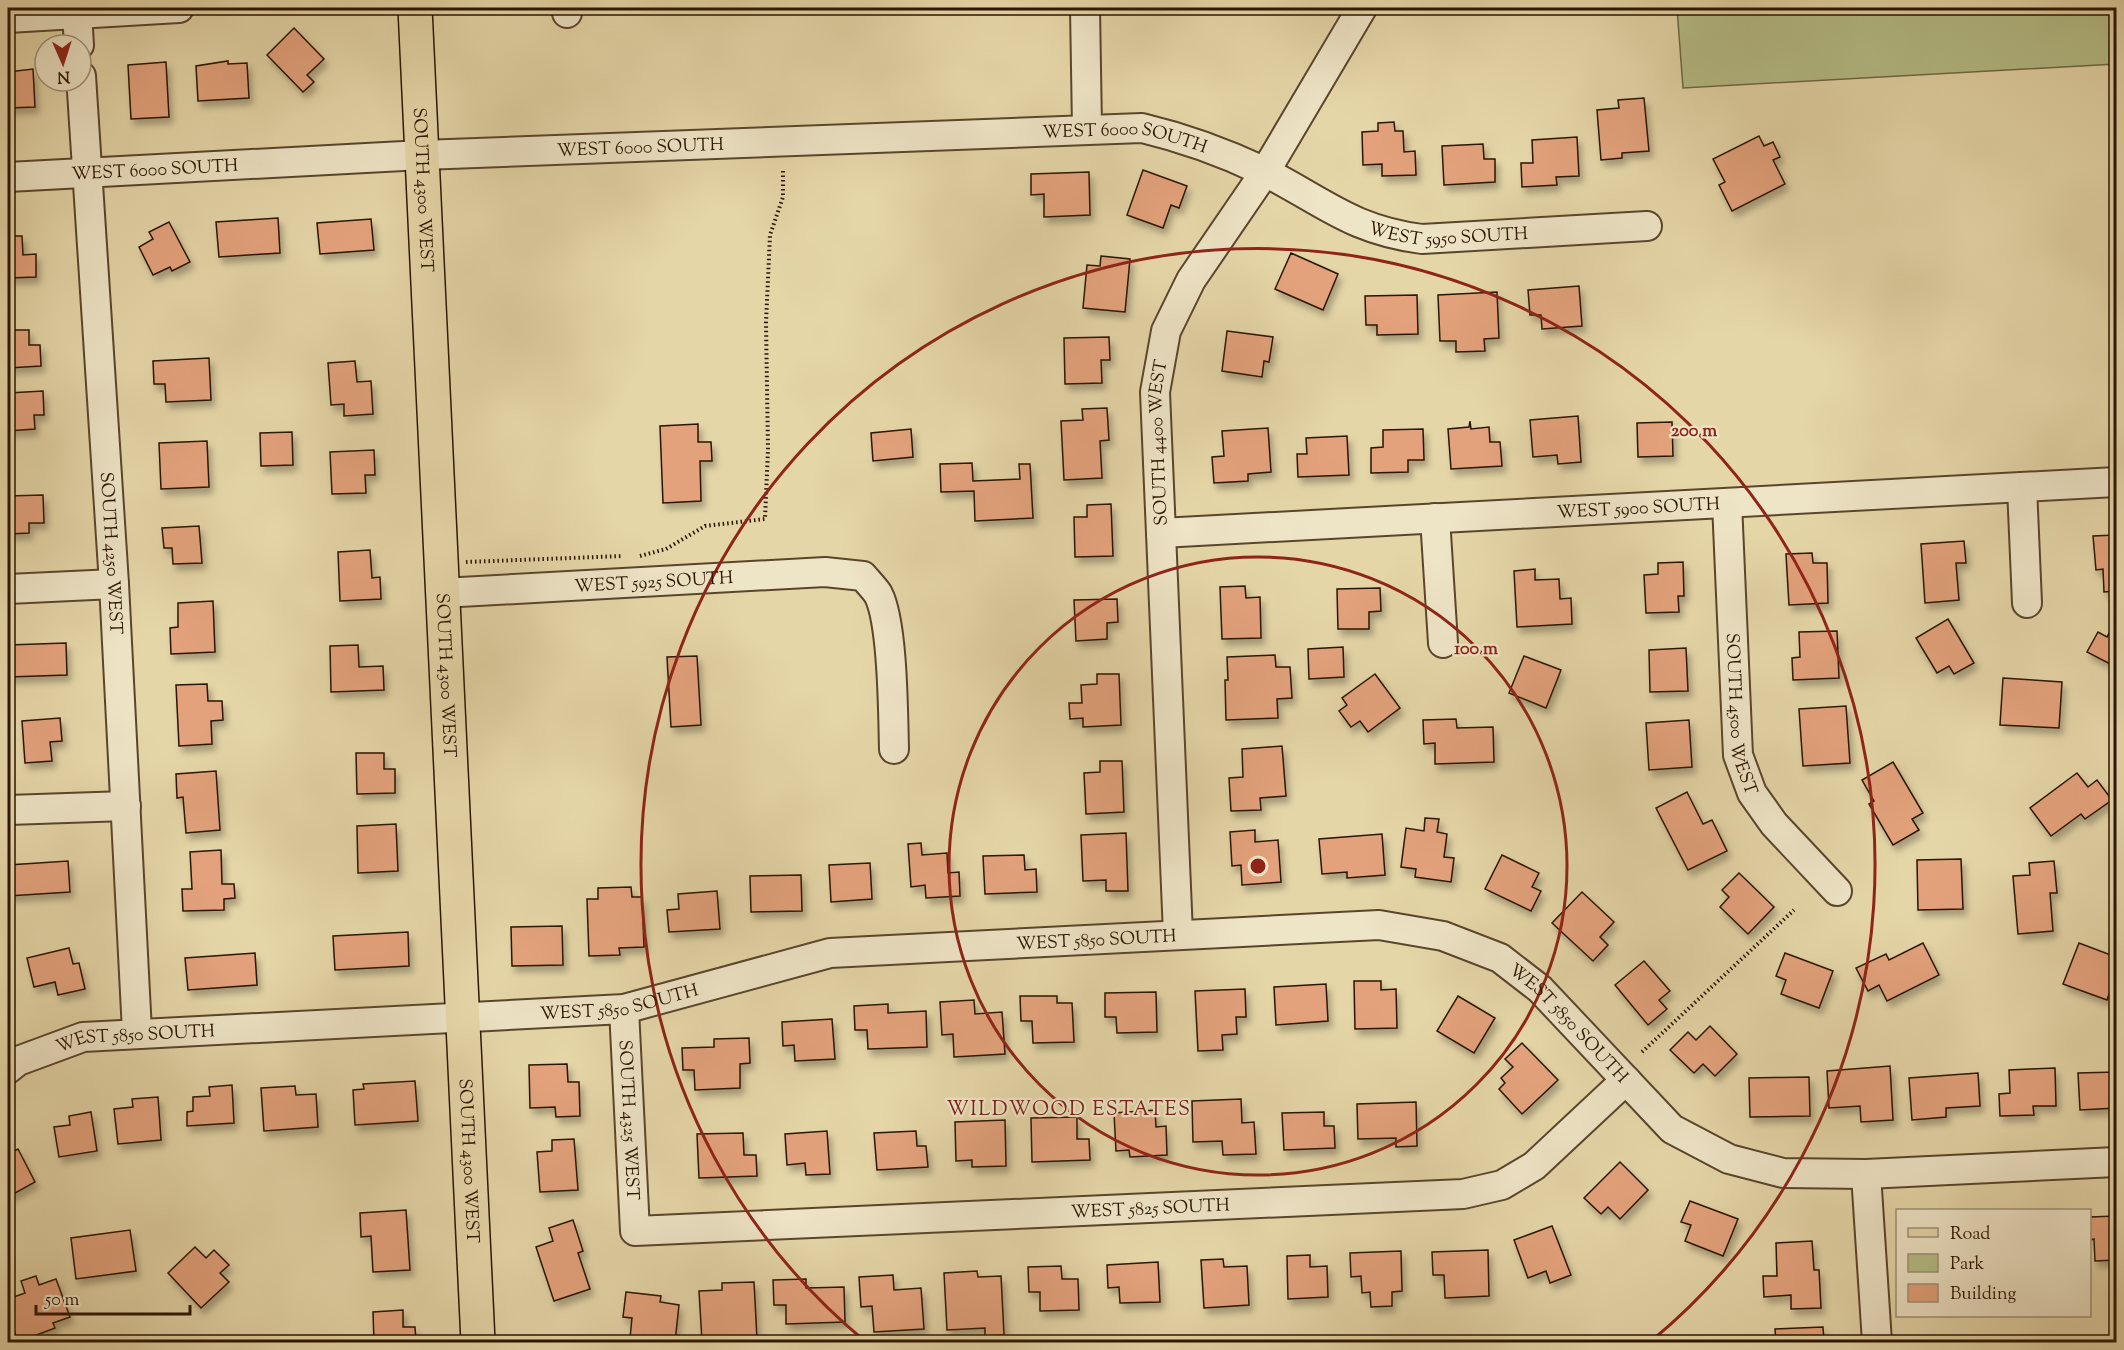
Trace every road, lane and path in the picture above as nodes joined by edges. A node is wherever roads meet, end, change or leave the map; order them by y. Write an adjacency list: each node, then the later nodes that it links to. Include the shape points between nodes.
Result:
1 (179, 8): 5 (street)
2 (415, 8): 10 (main road, SOUTH 4300 WEST)
3 (1085, 8): 9 (street)
4 (1362, 8): 12 (street, SOUTH 4400 WEST)
5 (77, 14): 6 (street); 7 (street)
6 (8, 18)
7 (78, 33)
8 (82, 93): 13 (street, SOUTH 4250 WEST)
9 (1087, 128): 10 (street, WEST 6000 SOUTH); 12 (street, WEST 6000 SOUTH, via 1142,128 1180,137)
10 (422, 155): 13 (street, WEST 6000 SOUTH); 21 (main road, SOUTH 4300 WEST)
11 (783, 169): 21 (path, via 783,197 770,235 765,519 705,526 666,549 641,556)
12 (1265, 172): 15 (street, WEST 5950 SOUTH, via 1346,219 1388,235 1422,239); 20 (street, SOUTH 4400 WEST, via 1191,280 1166,331 1155,392)
13 (87, 173): 14 (street, WEST 6000 SOUTH); 22 (street, SOUTH 4250 WEST)
14 (8, 177)
15 (1647, 226)
16 (2116, 482): 17 (street, WEST 5900 SOUTH)
17 (2022, 487): 18 (street, WEST 5900 SOUTH); 24 (street)
18 (1728, 503): 19 (street, WEST 5900 SOUTH); 29 (street, SOUTH 4500 WEST, via 1738,755 1752,793 1774,824)
19 (1435, 518): 20 (street, WEST 5900 SOUTH); 25 (street)
20 (1161, 533): 31 (street, SOUTH 4400 WEST)
21 (442, 578): 26 (street, WEST 5925 SOUTH, via 825,572 863,576 878,595 885,621); 33 (main road, SOUTH 4300 WEST)
22 (114, 584): 23 (street); 27 (street, SOUTH 4250 WEST)
23 (8, 589)
24 (2026, 603)
25 (1443, 643)
26 (894, 748)
27 (126, 806): 28 (street); 34 (street, SOUTH 4250 WEST)
28 (8, 810)
29 (1837, 891)
30 (1794, 910): 35 (path)
31 (1178, 934): 32 (street, WEST 5850 SOUTH, via 830,953); 37 (street, WEST 5850 SOUTH, via 1379,925 1443,936 1500,958 1540,989)
32 (624, 1009): 33 (street, WEST 5850 SOUTH); 40 (street, SOUTH 4325 WEST)
33 (463, 1018): 34 (street, WEST 5850 SOUTH); 41 (main road, SOUTH 4300 WEST)
34 (137, 1032): 36 (street, WEST 5850 SOUTH, via 83,1037 18,1061)
35 (1642, 1052)
36 (8, 1069)
37 (1626, 1080): 39 (street, WEST 5850 SOUTH, via 1672,1129 1730,1159 1783,1173); 40 (street, WEST 5825 SOUTH, via 1534,1166 1502,1185 1463,1194)
38 (2116, 1162): 39 (street, WEST 5850 SOUTH)
39 (1866, 1174): 42 (street)
40 (635, 1231)
41 (478, 1342)
42 (1877, 1342)

